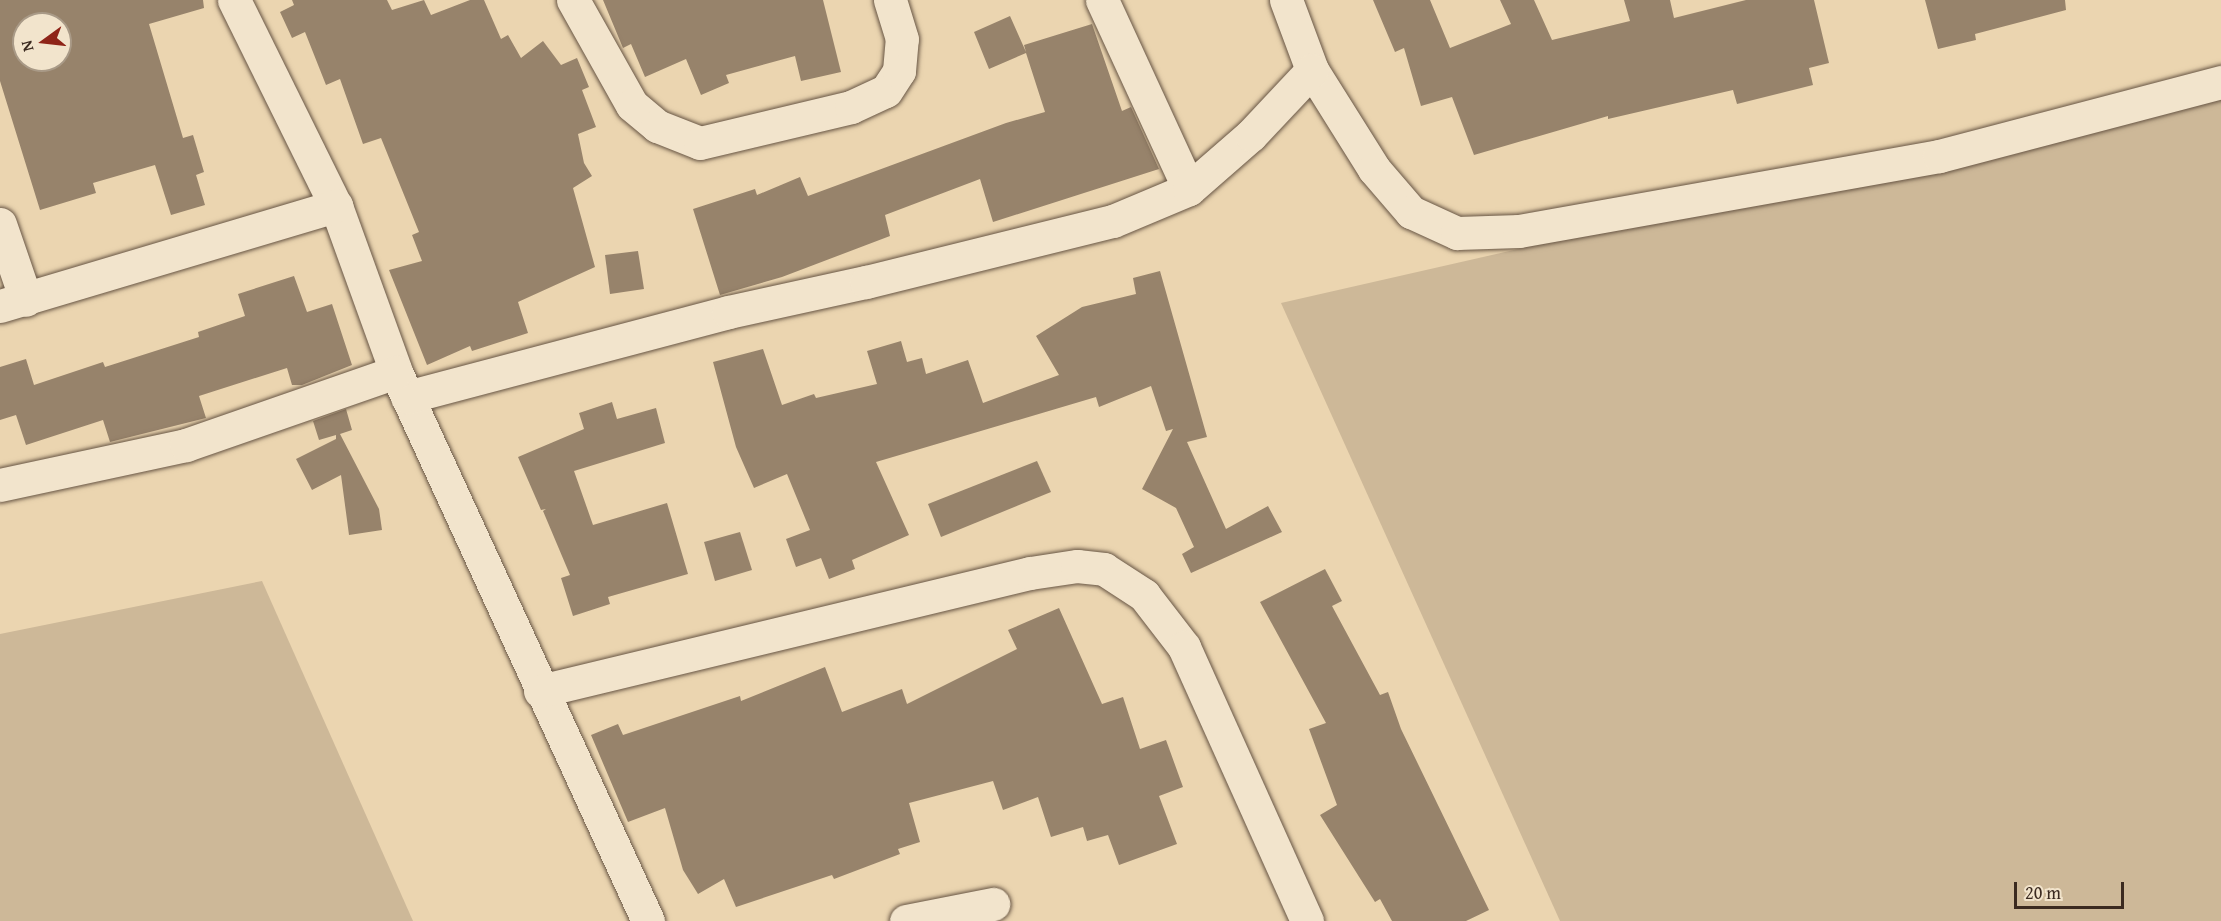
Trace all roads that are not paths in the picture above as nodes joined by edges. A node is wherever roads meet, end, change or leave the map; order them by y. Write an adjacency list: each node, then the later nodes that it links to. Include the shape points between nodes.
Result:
1 (234, 0): 9 (street)
2 (573, 0): 3 (street, via 632,105 657,126 700,142 829,113 875,99 886,91 899,71 902,39)
3 (890, 0)
4 (1102, 0): 8 (street)
5 (1286, 0): 6 (street)
6 (1312, 70): 7 (street, via 1374,170 1411,212 1457,233 1490,234 1939,156); 8 (street, via 1251,135)
7 (2221, 82)
8 (1189, 189): 12 (street, via 1113,221 866,282)
9 (336, 206): 11 (street); 12 (street)
10 (0, 224): 11 (street)
11 (13, 303)
12 (401, 385): 13 (street, via 186,445); 14 (street)
13 (0, 485)
14 (540, 691): 16 (street); 18 (street, via 1030,573 1077,566 1104,568 1144,595 1184,647)
15 (993, 904): 17 (street)
16 (648, 921)
17 (906, 921)
18 (1307, 921)

